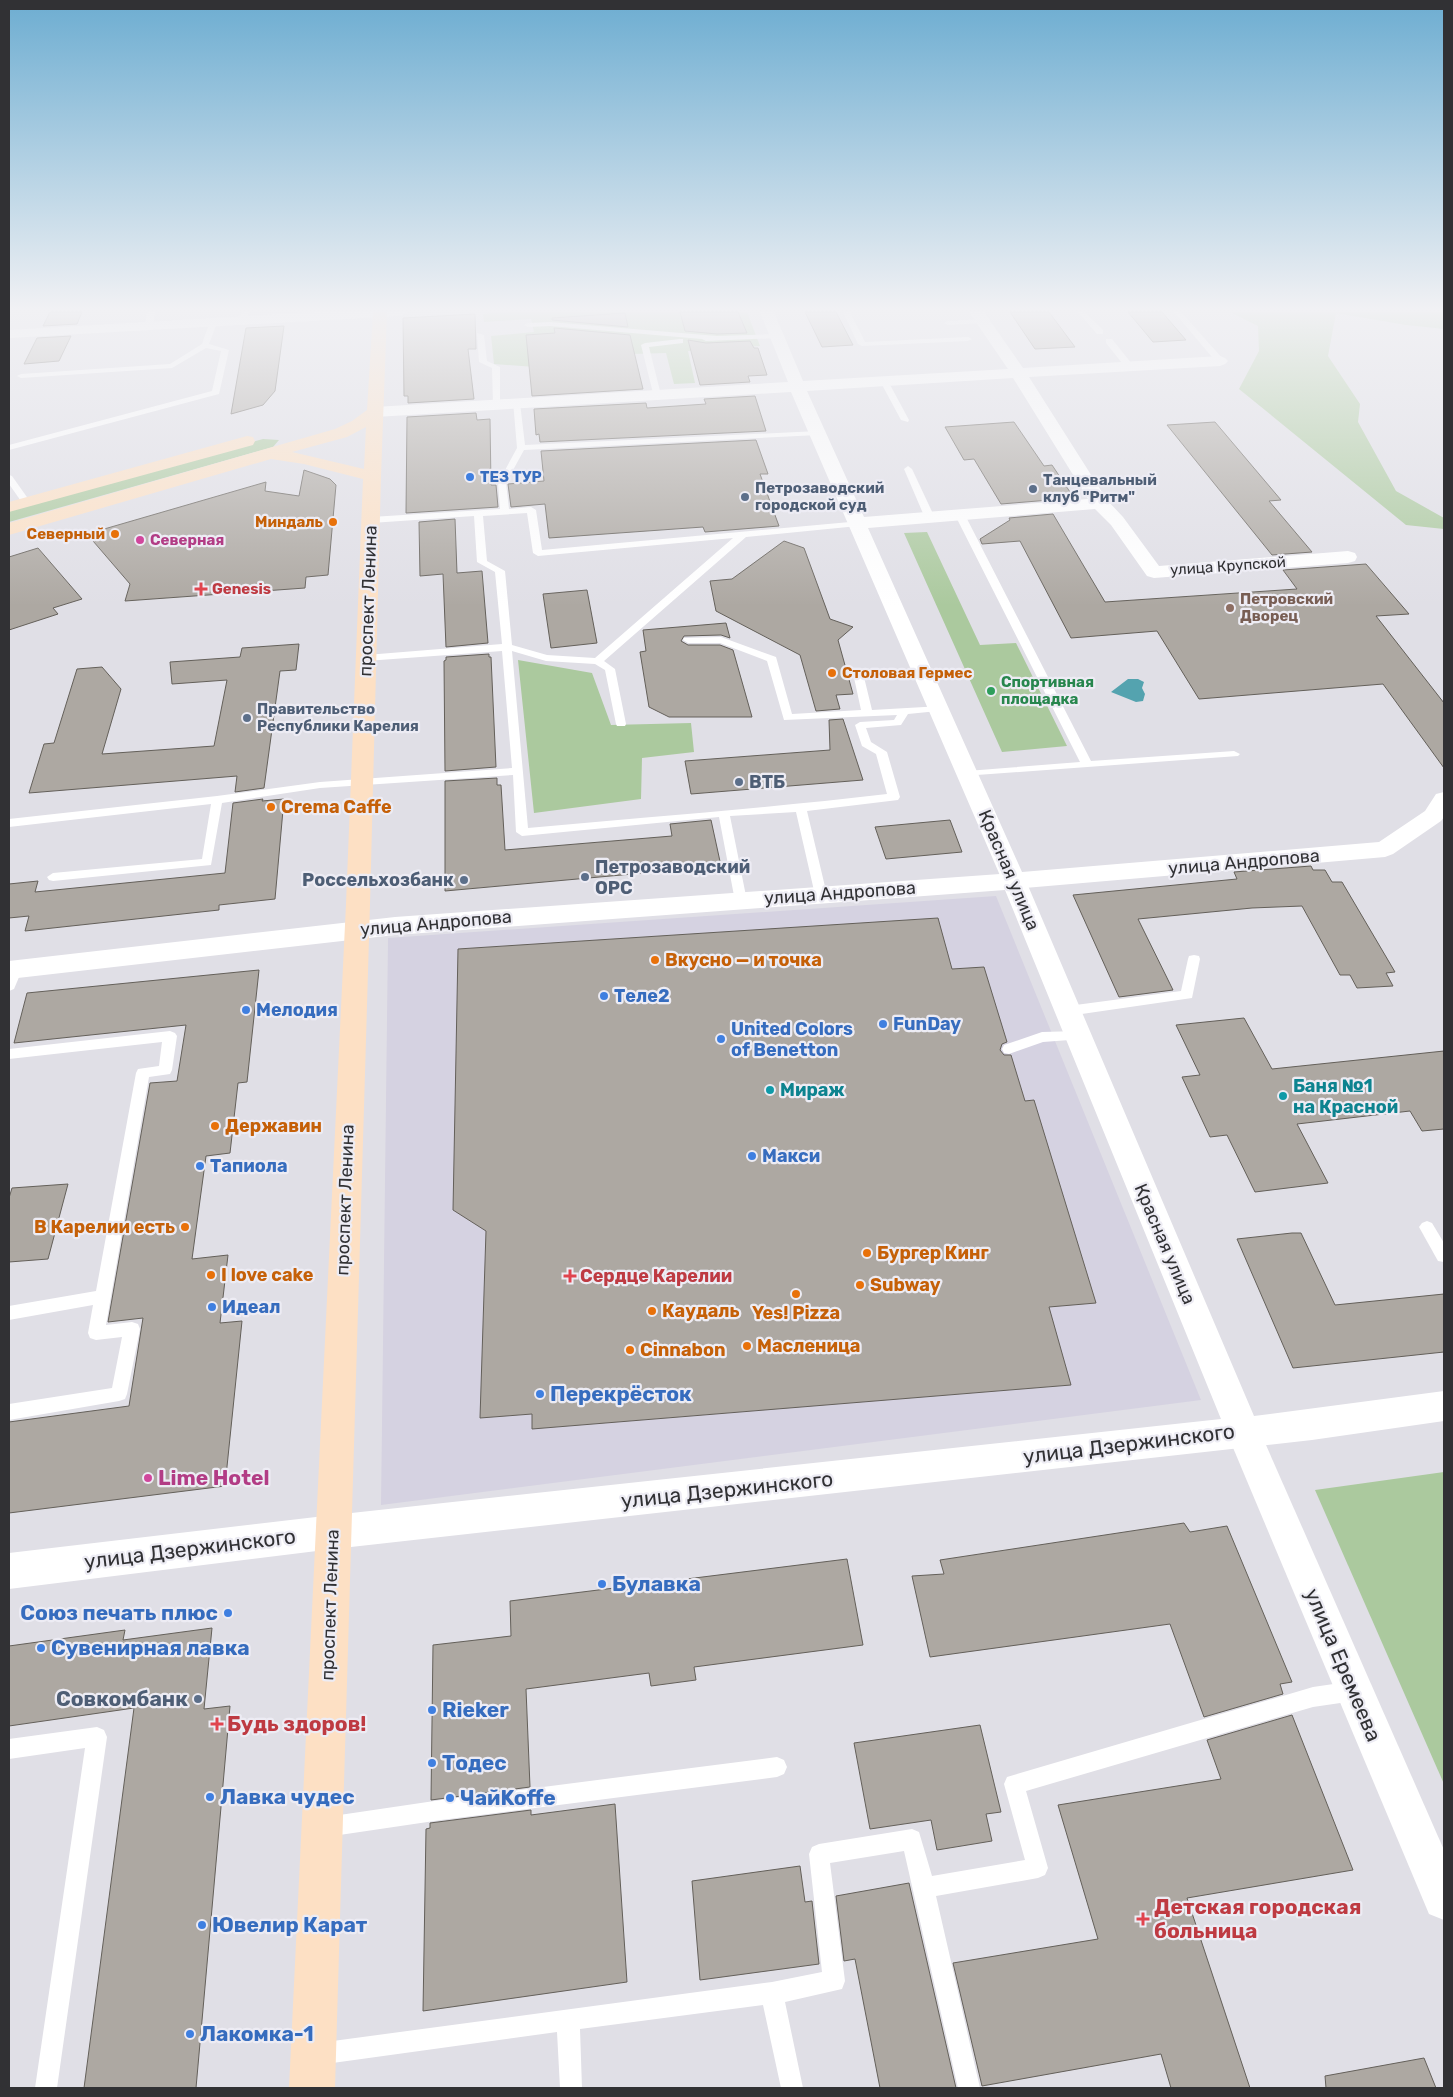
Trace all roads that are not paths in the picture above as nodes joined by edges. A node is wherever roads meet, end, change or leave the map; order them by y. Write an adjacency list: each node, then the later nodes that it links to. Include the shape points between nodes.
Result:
1 (150, 410): 14 (lane)
2 (408, 410): 7 (street)
3 (517, 410): 15 (lane)
4 (808, 410): 11 (street, Красная улица)
5 (900, 410): 8 (lane)
6 (1041, 410): 21 (street, улица Крупской)
7 (375, 412): 9 (main road); 13 (main road, via 341,433); 18 (main road, проспект Ленина)
8 (905, 420)
9 (324, 421)
10 (282, 431): 13 (main road, via 297,436)
11 (818, 433): 15 (lane); 28 (street, Красная улица)
12 (260, 438): 20 (main road)
13 (297, 446): 16 (main road)
14 (9, 448)
15 (521, 448): 23 (lane, via 502,483)
16 (266, 455): 18 (main road, via 304,459); 29 (main road)
17 (908, 470): 26 (lane)
18 (372, 476): 27 (main road, проспект Ленина)
19 (9, 478): 20 (lane)
20 (26, 502): 22 (main road)
21 (1100, 503): 25 (street); 31 (street, улица Крупской, via 1154,572)
22 (9, 507)
23 (505, 512): 24 (lane); 30 (lane, via 531,510 538,553)
24 (478, 513): 27 (lane); 33 (lane, via 482,562 500,571)
25 (960, 515): 26 (street); 42 (lane)
26 (930, 518): 28 (street)
27 (371, 520): 34 (main road, проспект Ленина)
28 (858, 524): 30 (lane); 37 (street, Красная улица)
29 (9, 528)
30 (743, 534): 35 (lane)
31 (1348, 557)
32 (688, 640): 39 (lane, via 721,640 772,660 788,718)
33 (508, 647): 34 (lane); 35 (lane, via 546,658); 43 (lane)
34 (366, 658): 45 (main road, проспект Ленина)
35 (597, 661): 40 (lane, via 610,669)
36 (858, 673): 39 (lane)
37 (938, 708): 38 (lane); 44 (street, Красная улица)
38 (905, 711): 39 (lane); 48 (lane, via 897,723 860,725 866,744 881,752 894,797)
39 (867, 713)
40 (620, 724)
41 (1234, 754): 42 (lane)
42 (1087, 765): 44 (lane)
43 (518, 771): 45 (lane); 49 (lane, via 522,832)
44 (967, 774): 52 (street, Красная улица)
45 (361, 782): 46 (lane); 55 (main road, проспект Ленина)
46 (217, 800): 50 (lane); 51 (lane, via 207,862)
47 (1444, 800): 52 (street, улица Андропова, via 1433,816 1386,849)
48 (801, 808): 49 (lane); 53 (lane)
49 (724, 813): 54 (lane)
50 (9, 823)
51 (53, 878)
52 (1014, 881): 53 (street, улица Андропова); 58 (street, Красная улица)
53 (821, 895): 54 (street, улица Андропова)
54 (741, 901): 55 (street, улица Андропова)
55 (357, 929): 57 (street, улица Андропова); 68 (main road, проспект Ленина)
56 (1194, 959): 58 (lane, via 1187,995)
57 (11, 975)
58 (1073, 1023): 59 (lane); 67 (street, Красная улица)
59 (1009, 1049)
60 (9, 1054): 63 (lane, via 170,1036 165,1070 143,1073)
61 (1427, 1227): 62 (lane)
62 (1444, 1256)
63 (103, 1297): 64 (lane); 66 (lane, via 96,1332 132,1330 120,1394)
64 (9, 1313)
65 (1444, 1406): 67 (street, улица Дзержинского, via 1312,1425)
66 (9, 1412)
67 (1243, 1431): 68 (street, улица Дзержинского); 70 (street, улица Еремеева)
68 (333, 1532): 69 (street, улица Дзержинского); 73 (main road, проспект Ленина)
69 (9, 1571)
70 (1354, 1691): 74 (lane, via 1312,1697 1014,1784 1038,1868); 75 (street, улица Еремеева)
71 (9, 1749): 79 (lane, via 97,1736)
72 (777, 1768): 73 (lane)
73 (323, 1828): 78 (main road, проспект Ленина)
74 (924, 1888): 76 (lane, via 912,1839 819,1854 834,1981); 82 (lane)
75 (1444, 1899)
76 (772, 1994): 77 (lane); 81 (lane)
77 (568, 2019): 78 (lane); 80 (lane)
78 (313, 2071)
79 (46, 2088)
80 (571, 2088)
81 (792, 2088)
82 (969, 2088)

